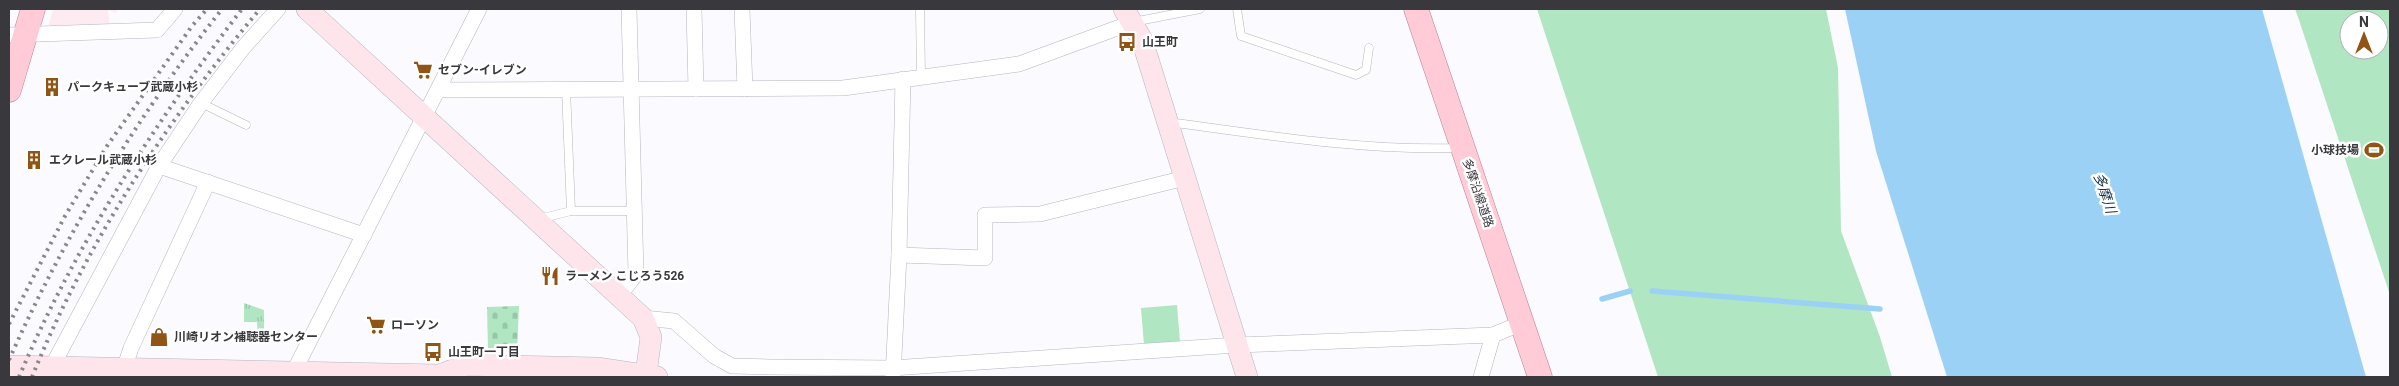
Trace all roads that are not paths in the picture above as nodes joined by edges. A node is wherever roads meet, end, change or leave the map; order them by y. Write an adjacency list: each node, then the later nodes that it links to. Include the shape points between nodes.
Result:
1 (32, 9): 14 (main road)
2 (175, 9): 14 (street, via 157,30)
3 (278, 9): 24 (street)
4 (307, 9): 25 (street)
5 (479, 9): 23 (street)
6 (629, 9): 19 (street)
7 (694, 9): 20 (street)
8 (742, 9): 21 (street)
9 (920, 9): 16 (lane)
10 (1200, 9): 13 (lane, via 1146,18)
11 (1237, 9): 15 (lane, via 1242,36 1356,75 1366,70)
12 (1416, 9): 28 (main road, 多摩沿線道路)
13 (1127, 16): 16 (street, via 1019,64); 26 (street, via 1142,40)
14 (17, 34): 22 (main road)
15 (1369, 48)
16 (921, 77): 17 (street)
17 (904, 79): 21 (street, via 843,88); 36 (street)
18 (566, 89): 19 (street); 23 (street); 32 (lane)
19 (632, 89): 20 (street); 33 (street)
20 (696, 89): 21 (street)
21 (745, 89)
22 (9, 90)
23 (439, 90): 25 (street)
24 (201, 103): 27 (lane); 29 (street)
25 (425, 117): 34 (street); 35 (street)
26 (1167, 122): 28 (lane, via 1403,149); 30 (street)
27 (246, 125)
28 (1462, 148): 39 (main road, 多摩沿線道路)
29 (159, 166): 31 (street); 44 (street)
30 (1184, 178): 36 (street, via 1040,214 985,215 985,258); 41 (street)
31 (208, 182): 35 (street); 43 (street)
32 (571, 211): 33 (lane); 34 (lane)
33 (634, 211): 37 (street, via 636,274)
34 (536, 220): 37 (street)
35 (364, 235): 47 (street)
36 (899, 255): 46 (street)
37 (620, 295): 38 (street)
38 (643, 318): 45 (street, via 674,322); 50 (street, via 651,337)
39 (1522, 323): 40 (street); 53 (main road, 多摩沿線道路)
40 (1493, 335): 41 (street); 52 (street)
41 (1237, 345): 46 (street); 51 (street)
42 (9, 366): 44 (street)
43 (124, 369): 44 (street); 47 (street)
44 (49, 372)
45 (730, 372): 46 (street)
46 (892, 373)
47 (293, 374): 48 (street)
48 (379, 375): 49 (street)
49 (440, 376): 50 (street, via 466,365 597,368)
50 (649, 376)
51 (1247, 377)
52 (1481, 377)
53 (1540, 377)

